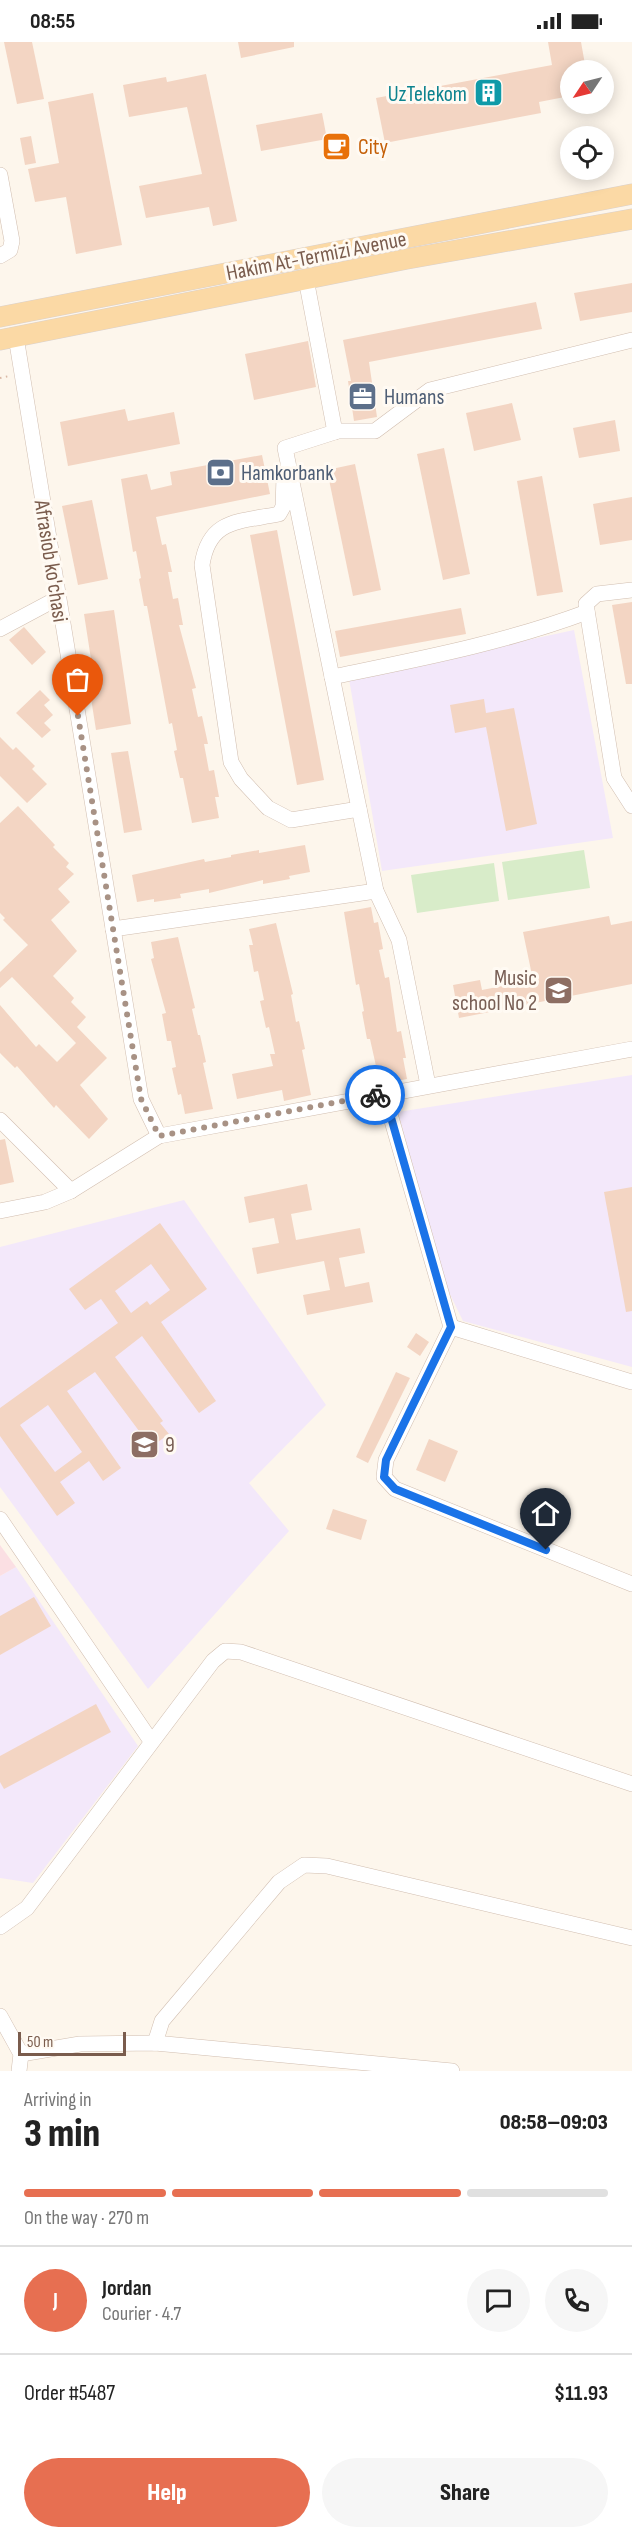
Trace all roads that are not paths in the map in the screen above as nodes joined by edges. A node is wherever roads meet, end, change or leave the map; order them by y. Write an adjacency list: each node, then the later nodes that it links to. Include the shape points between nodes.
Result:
1 (0, 175): 4 (street, via 12,241 10,250)
2 (632, 194): 6 (main road, Hakim At-Termizi Avenue)
3 (632, 219): 5 (main road, Hakim At-Termizi Avenue)
4 (0, 256)
5 (306, 279): 7 (main road, Hakim At-Termizi Avenue); 9 (street)
6 (0, 317)
7 (8, 339): 12 (street, Afrasiob ko'chasi)
8 (632, 339): 9 (street, via 430,390 375,431)
9 (335, 432): 10 (street, via 285,448)
10 (288, 463): 15 (street); 17 (street, via 279,514 223,528 205,546 202,565 231,762 255,796 291,820)
11 (632, 590): 13 (street, via 597,594 586,604)
12 (58, 598): 14 (street); 19 (street, Afrasiob ko'chasi)
13 (587, 612): 15 (street, via 470,649); 16 (street, via 614,778)
14 (0, 629)
15 (332, 677): 17 (street)
16 (630, 799)
17 (359, 809): 18 (street)
18 (376, 891): 19 (street); 21 (street, via 399,940)
19 (113, 929): 24 (street, Afrasiob ko'chasi, via 141,1099)
20 (632, 1049): 21 (street)
21 (428, 1085): 22 (street)
22 (384, 1093): 24 (street); 27 (street)
23 (0, 1120): 25 (street)
24 (159, 1136): 25 (street)
25 (71, 1191): 26 (street, via 45,1202)
26 (0, 1211)
27 (451, 1327): 28 (street); 30 (street, via 386,1460 384,1477 395,1489)
28 (632, 1382)
29 (0, 1519): 31 (street)
30 (632, 1584)
31 (151, 1741): 32 (street, via 213,1661 225,1651 242,1652); 33 (street, via 27,1908)
32 (632, 1784)
33 (0, 1927)
34 (632, 1938): 36 (street, via 327,1866 304,1864 279,1882 162,2021)
35 (0, 2016): 37 (street)
36 (155, 2043): 37 (street, via 80,2044); 38 (street)
37 (21, 2054): 39 (street)
38 (416, 2069): 40 (street)
39 (19, 2071)
40 (452, 2071)

